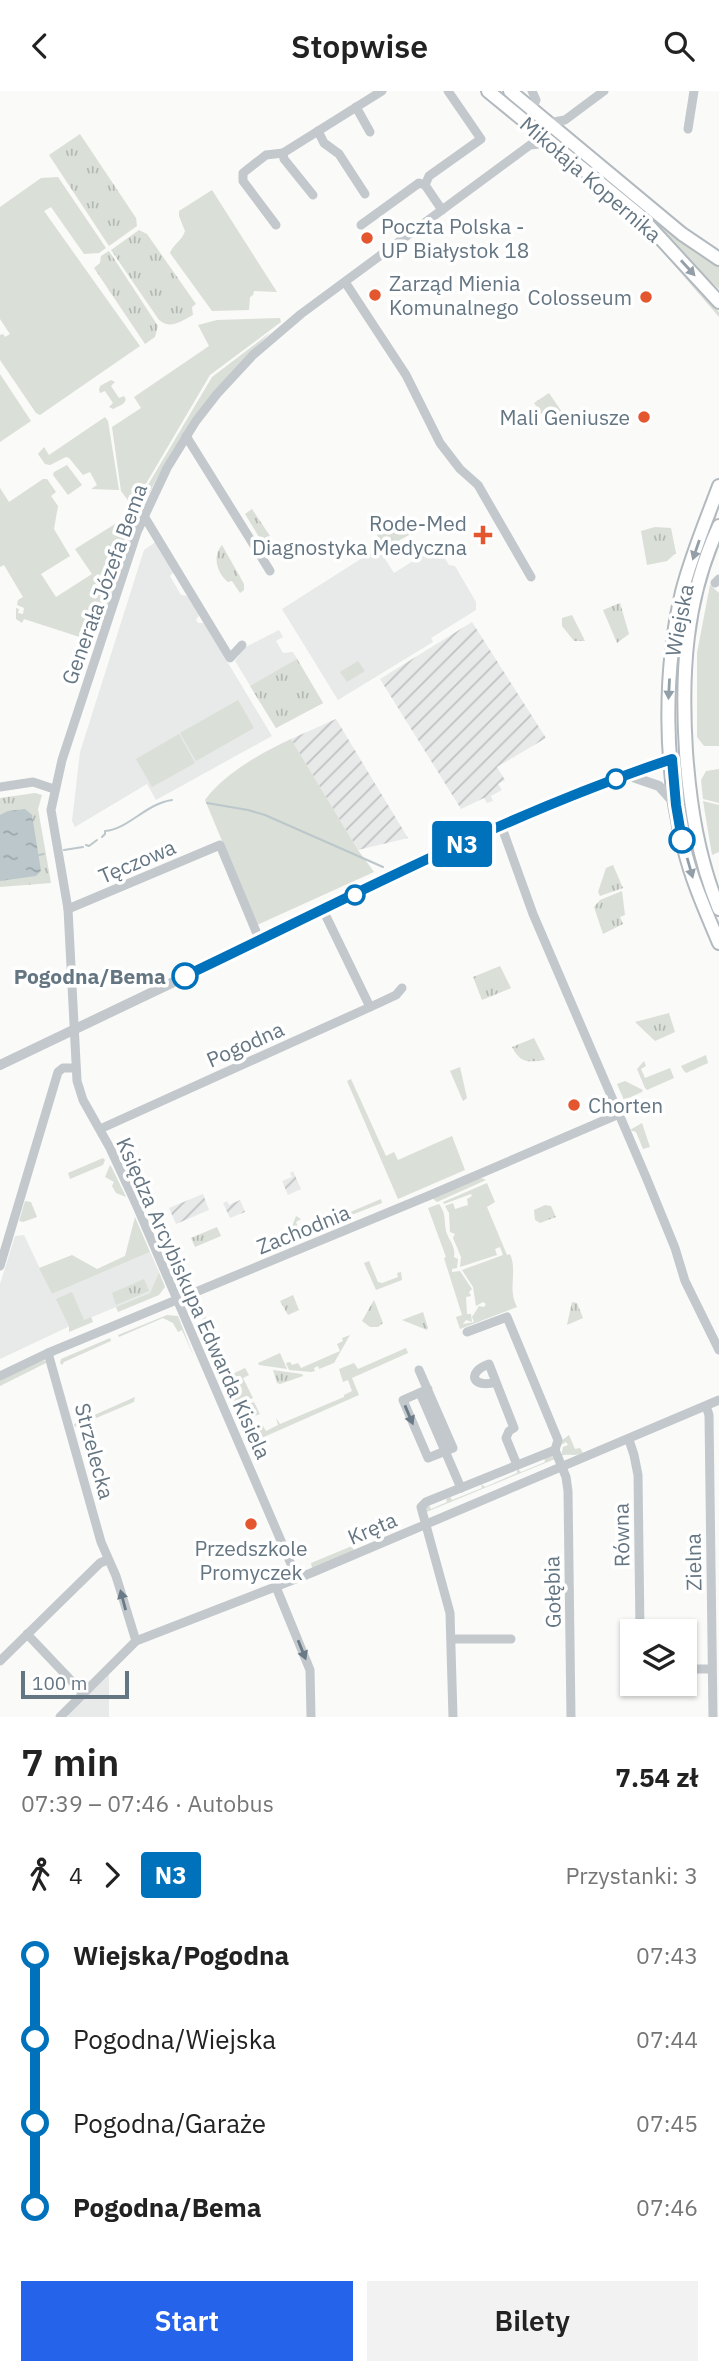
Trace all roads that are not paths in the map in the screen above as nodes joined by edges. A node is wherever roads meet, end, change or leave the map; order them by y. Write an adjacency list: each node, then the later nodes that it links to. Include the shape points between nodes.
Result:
1 (382, 91): 10 (street)
2 (448, 91): 22 (street, via 481,139 429,176)
3 (488, 91): 13 (main road, Mikołaja Kopernika)
4 (510, 91): 11 (main road, Mikołaja Kopernika)
5 (533, 91): 11 (street)
6 (584, 91): 9 (street)
7 (604, 91): 9 (street)
8 (694, 91): 15 (street)
9 (590, 101): 12 (street)
10 (356, 107): 16 (street); 17 (street)
11 (532, 109): 14 (main road, Mikołaja Kopernika)
12 (565, 120): 14 (street); 18 (street)
13 (524, 122): 19 (main road, Mikołaja Kopernika); 20 (street)
14 (548, 123): 18 (main road, Mikołaja Kopernika)
15 (688, 129)
16 (318, 131): 21 (street); 23 (street, via 324,143 340,154)
17 (370, 132)
18 (565, 137): 28 (main road, Mikołaja Kopernika)
19 (549, 143): 20 (street); 30 (main road, Mikołaja Kopernika, one-way to 30, via 639,215)
20 (530, 145): 25 (street, Generała Józefa Bema)
21 (284, 153): 24 (street); 26 (street, via 266,155 242,176)
22 (425, 185): 25 (street); 27 (street, via 419,183)
23 (365, 194)
24 (313, 195)
25 (442, 210): 29 (street, Generała Józefa Bema)
26 (276, 225)
27 (361, 225)
28 (719, 259)
29 (345, 282): 31 (street, Generała Józefa Bema, via 253,355); 36 (street, via 406,375 440,443 478,485)
30 (717, 298)
31 (186, 436): 33 (street, Generała Józefa Bema); 35 (street)
32 (719, 486): 39 (main road, Wiejska, one-way to 39, via 676,621 670,663)
33 (144, 516): 37 (street, via 230,659); 42 (street, Generała Józefa Bema)
34 (719, 526): 38 (main road, Wiejska, via 701,571 688,625 683,688)
35 (270, 571)
36 (531, 577)
37 (242, 645)
38 (687, 758): 39 (main road); 46 (main road, Wiejska, via 697,843)
39 (672, 759): 40 (street); 43 (main road, Wiejska)
40 (627, 775): 43 (street, via 659,786); 44 (street)
41 (0, 787): 42 (street, via 33,782)
42 (54, 789): 45 (street, Generała Józefa Bema, via 52,818)
43 (676, 805): 49 (main road, Wiejska, one-way to 49, via 695,886)
44 (501, 825): 47 (street); 55 (street, via 538,926)
45 (68, 909): 48 (street, Tęczowa, via 220,845); 52 (street, Generała Józefa Bema)
46 (719, 909)
47 (323, 910): 48 (street); 51 (street)
48 (260, 941): 52 (street)
49 (719, 943)
50 (402, 988): 51 (street, Pogodna)
51 (370, 1007): 56 (street, Pogodna)
52 (73, 1030): 53 (street); 54 (street, Księdza Arcybiskupa Edwarda Kisiela)
53 (0, 1065)
54 (76, 1068): 56 (street, Księdza Arcybiskupa Edwarda Kisiela, via 79,1090); 57 (street, via 58,1072)
55 (619, 1114): 58 (street, Zachodnia); 60 (street, via 685,1281)
56 (100, 1129): 58 (street, Księdza Arcybiskupa Edwarda Kisiela)
57 (0, 1266)
58 (178, 1299): 61 (street, Zachodnia); 78 (street, Księdza Arcybiskupa Edwarda Kisiela)
59 (467, 1332): 71 (street, Gołębia, via 507,1317 558,1440)
60 (719, 1350)
61 (48, 1353): 63 (street, Zachodnia); 77 (street, Strzelecka)
62 (419, 1370): 65 (street)
63 (0, 1376)
64 (496, 1382): 73 (street, via 514,1428 506,1438)
65 (424, 1391): 68 (street); 70 (street, one-way to 70, via 403,1400); 72 (street, via 453,1448)
66 (719, 1401): 67 (street, Kręta)
67 (706, 1406): 69 (street, Kręta); 87 (street, Zielna)
68 (439, 1439): 70 (street); 72 (street)
69 (629, 1440): 74 (street, Kręta); 80 (street, Równa, via 638,1475)
70 (423, 1445): 72 (street, via 428,1458)
71 (555, 1450): 73 (street); 74 (street, Gołębia)
72 (445, 1452): 75 (street)
73 (517, 1465): 75 (street)
74 (562, 1468): 76 (street, Kręta); 92 (street, Gołębia, via 569,1491)
75 (460, 1488): 76 (street, via 421,1507)
76 (426, 1524): 78 (street, Kręta); 82 (street, via 449,1604)
77 (107, 1560): 81 (street); 84 (street, Strzelecka, one-way to 77)
78 (298, 1578): 79 (street, Kręta)
79 (276, 1587): 84 (street, Kręta); 90 (street, one-way to 90, via 310,1670)
80 (640, 1619)
81 (27, 1634): 85 (street); 88 (street)
82 (452, 1639): 83 (street); 91 (street)
83 (511, 1639)
84 (136, 1641): 88 (street, Kręta)
85 (0, 1661)
86 (697, 1669): 87 (street)
87 (712, 1669): 93 (street, Zielna)
88 (83, 1693): 89 (street, Kręta)
89 (60, 1717)
90 (311, 1717)
91 (453, 1717)
92 (571, 1717)
93 (713, 1717)

